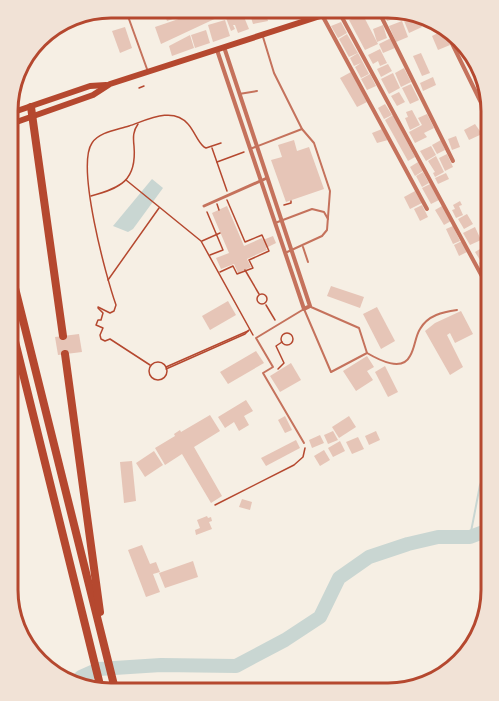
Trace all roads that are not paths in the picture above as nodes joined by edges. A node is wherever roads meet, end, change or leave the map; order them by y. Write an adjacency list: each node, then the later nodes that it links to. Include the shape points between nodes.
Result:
1 (128, 18): 10 (lane)
2 (313, 18): 6 (main road)
3 (324, 18): 24 (street)
4 (346, 18): 32 (street)
5 (382, 18): 20 (street)
6 (262, 35): 8 (main road); 17 (lane, via 274,73)
7 (453, 45): 13 (street)
8 (224, 47): 9 (main road); 12 (street)
9 (217, 50): 10 (main road); 19 (street)
10 (149, 71): 14 (main road, via 93,94)
11 (256, 91): 12 (lane)
12 (239, 94): 18 (street)
13 (480, 99)
14 (32, 111): 15 (main road); 16 (main road); 37 (highway)
15 (18, 113)
16 (18, 119)
17 (302, 129): 18 (lane); 25 (lane, via 314,143 330,191)
18 (257, 147): 19 (lane); 21 (street)
19 (250, 149): 22 (street)
20 (453, 160)
21 (267, 178): 22 (street); 26 (street)
22 (261, 181): 23 (street); 27 (street)
23 (204, 206)
24 (427, 209)
25 (328, 219): 26 (lane, via 316,209); 28 (lane, via 325,234)
26 (281, 221): 27 (lane); 29 (street)
27 (275, 223): 30 (street)
28 (302, 246): 29 (lane); 31 (lane)
29 (291, 251): 30 (lane); 34 (street)
30 (285, 253): 35 (street)
31 (308, 261)
32 (481, 274)
33 (18, 300): 42 (highway)
34 (310, 306): 35 (street); 39 (lane, via 359,328)
35 (304, 309): 39 (lane, via 331,372); 41 (lane, via 256,338 273,367 262,373)
36 (457, 310): 39 (lane, via 440,312 425,322 405,363 385,362)
37 (63, 336)
38 (18, 353): 43 (highway)
39 (368, 353)
40 (65, 354): 42 (highway)
41 (304, 443)
42 (106, 652): 44 (highway)
43 (99, 682)
44 (114, 683)

